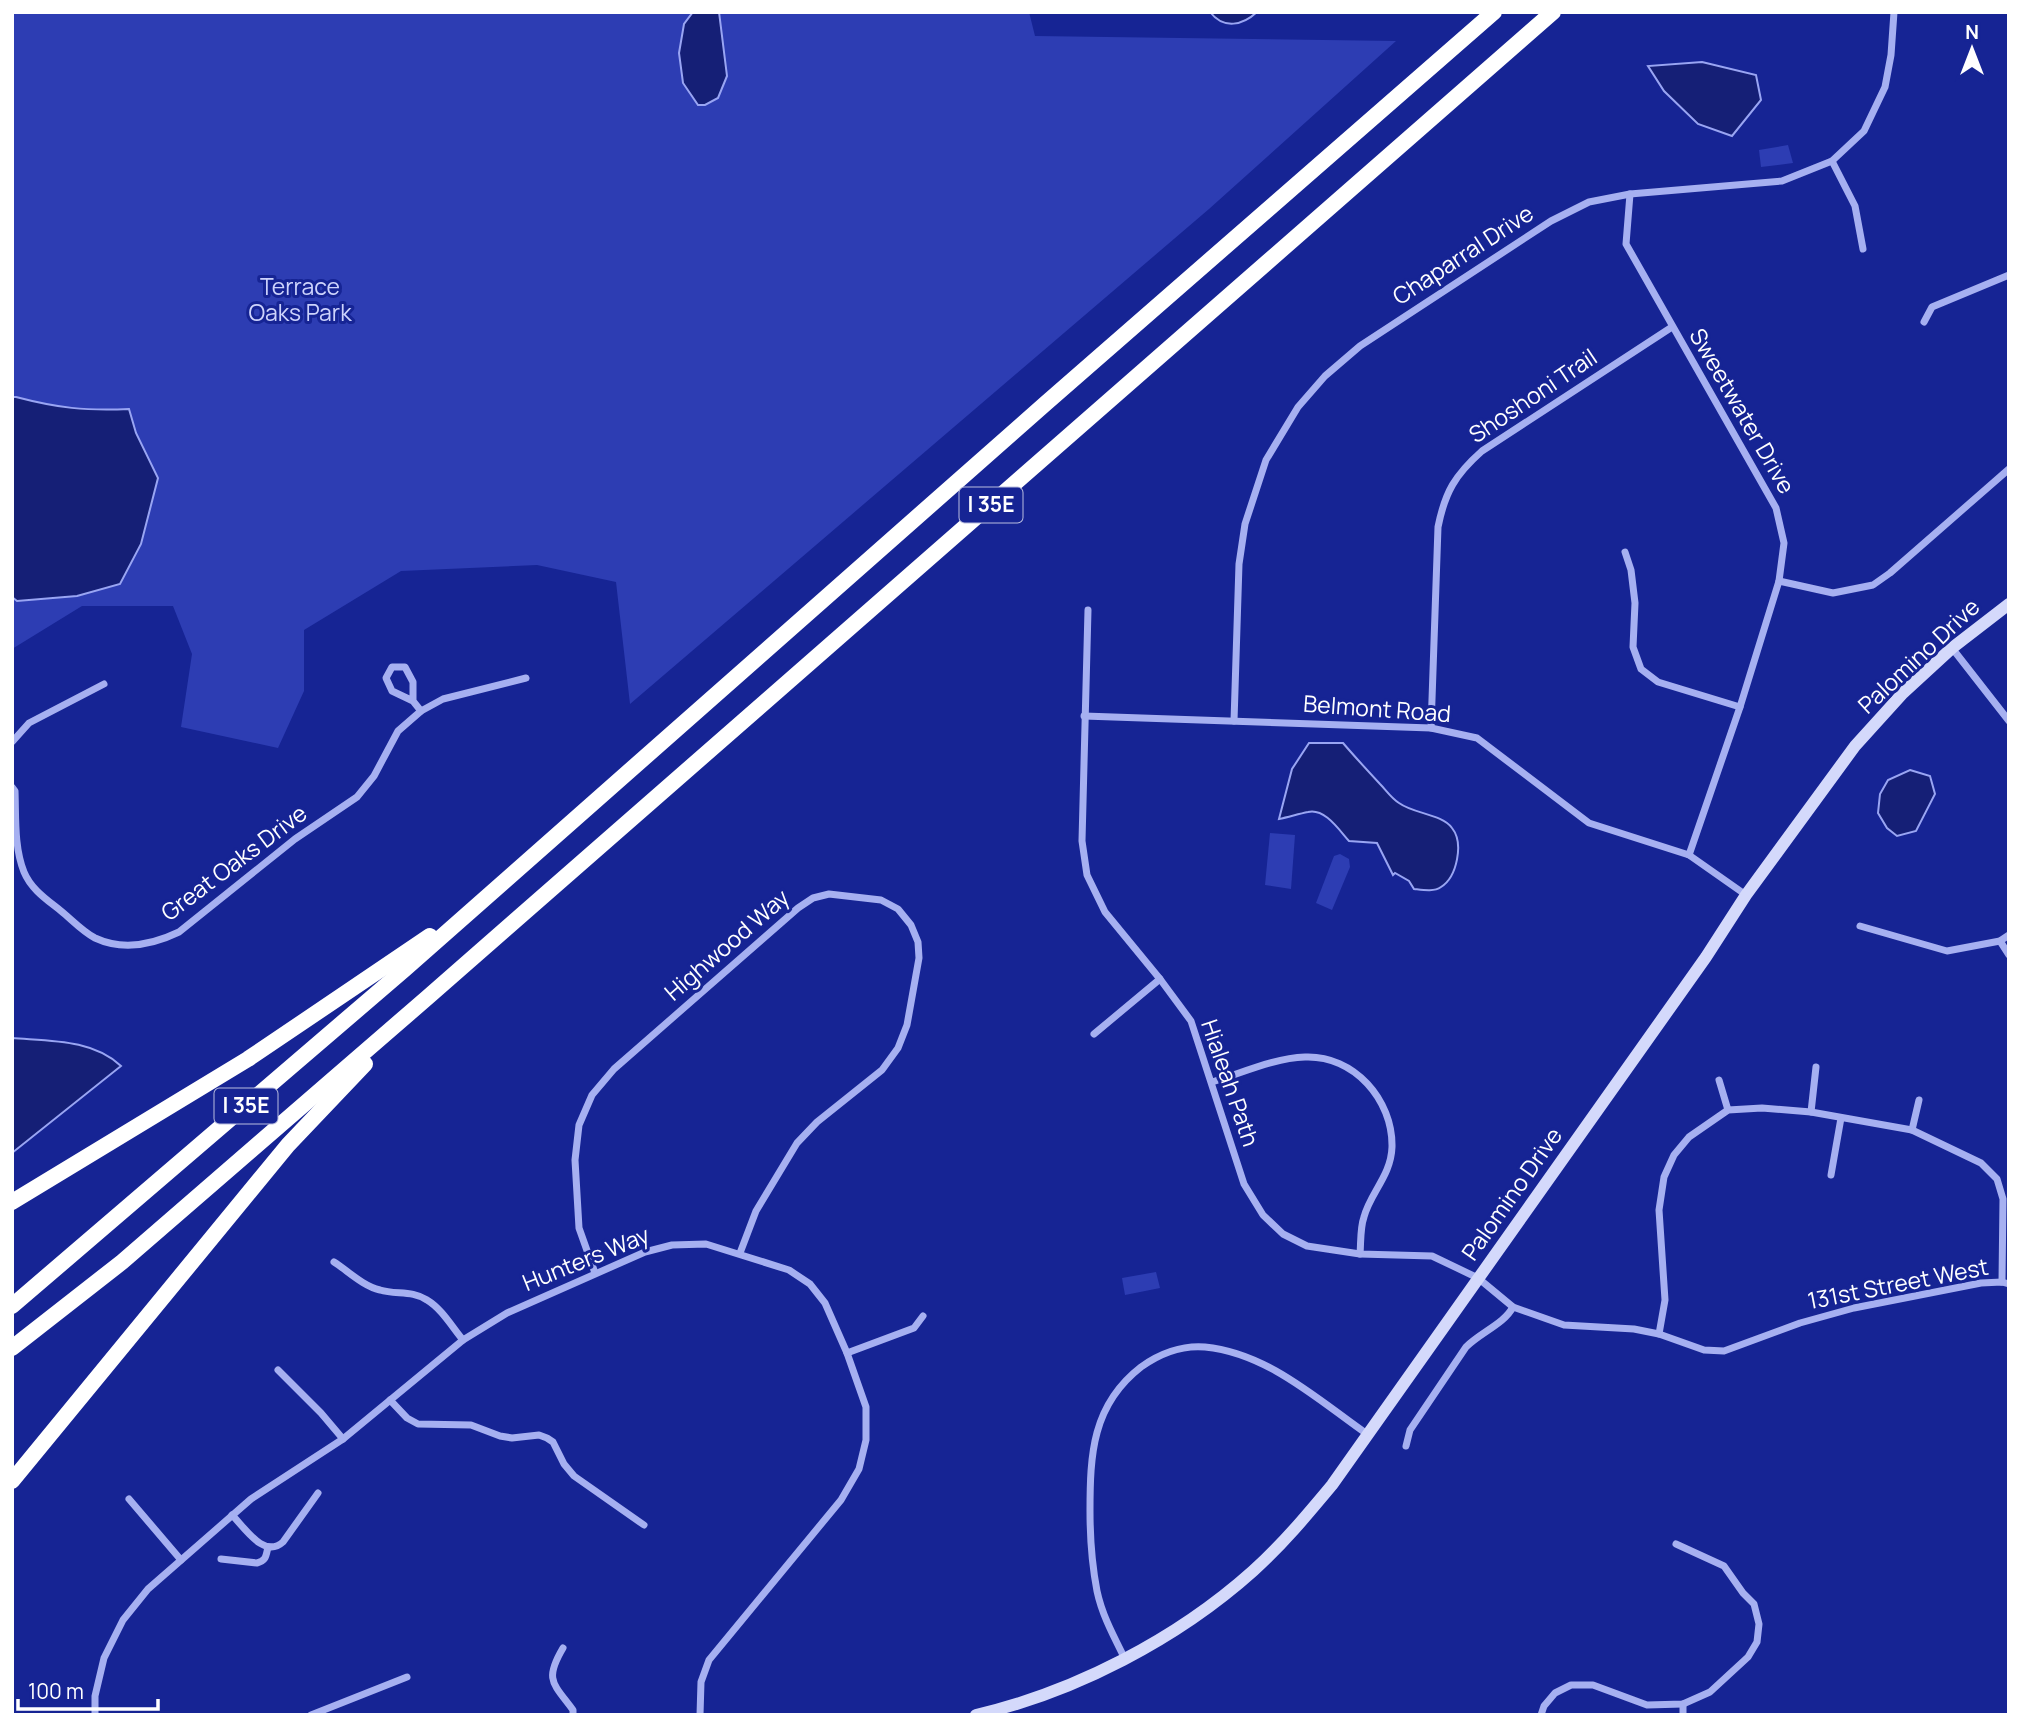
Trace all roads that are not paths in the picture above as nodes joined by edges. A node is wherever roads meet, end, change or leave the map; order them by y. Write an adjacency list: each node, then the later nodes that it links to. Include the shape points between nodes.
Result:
1 (1494, 12): 29 (highway, I 35E)
2 (1553, 12): 35 (highway, I 35E)
3 (1894, 12): 4 (street, Chaparral Drive, via 1885,87 1864,131)
4 (1832, 161): 5 (street, Chaparral Drive, via 1782,181); 6 (street, via 1855,206)
5 (1630, 194): 9 (street, Sweetwater Drive, via 1626,244); 22 (street, Chaparral Drive, via 1589,202 1551,221 1360,346 1298,407 1266,460 1245,524 1239,564)
6 (1863, 248)
7 (2009, 275): 8 (street, via 1932,307)
8 (1924, 322)
9 (1672, 327): 12 (street, Sweetwater Drive, via 1776,508 1784,543); 24 (street, Shoshoni Trail, via 1482,451 1453,482 1438,527)
10 (2009, 469): 12 (street, via 1873,585 1833,593)
11 (1625, 552): 19 (street, via 1635,603 1633,647 1641,669 1658,682)
12 (1779, 581): 19 (street, Sweetwater Drive)
13 (2009, 604): 15 (street, Palomino Drive)
14 (1088, 610): 21 (street, Hialeah Path)
15 (1952, 648): 23 (street); 28 (street, Palomino Drive, via 1855,746)
16 (526, 678): 20 (street, Great Oaks Drive, via 443,699)
17 (104, 684): 25 (street, via 29,723)
18 (413, 701): 18 (street, via 413,682 405,667 392,667 386,678 392,691); 20 (street)
19 (1740, 707): 27 (street, Sweetwater Drive)
20 (421, 710): 26 (street, Great Oaks Drive, via 398,731 357,797 295,839 178,932 142,945 117,945 94,937 34,890 19,856)
21 (1084, 716): 22 (street, Belmont Road); 34 (street, Hialeah Path, via 1082,841 1087,875 1105,912)
22 (1234, 721): 24 (street, Belmont Road)
23 (2009, 721)
24 (1431, 728): 27 (street, Belmont Road, via 1477,738 1589,823)
25 (12, 742)
26 (12, 787)
27 (1689, 855): 28 (street, Belmont Road)
28 (1746, 895): 51 (street, Palomino Drive)
29 (478, 904): 46 (highway, via 248,1059); 53 (highway, I 35E)
30 (1860, 926): 32 (street, via 1947,951)
31 (2009, 935): 32 (street)
32 (2000, 941): 33 (street)
33 (2009, 955)
34 (1160, 979): 36 (street); 39 (street, Hialeah Path, via 1191,1021)
35 (428, 997): 58 (highway, I 35E, via 122,1262); 65 (highway, via 288,1145)
36 (1094, 1034)
37 (1816, 1067): 42 (street)
38 (1718, 1080): 41 (street)
39 (1212, 1082): 48 (street, Hialeah Path, via 1244,1184 1263,1215 1283,1234 1307,1246); 48 (street, via 1285,1059 1309,1057 1343,1065 1372,1086 1388,1116 1392,1148 1386,1174 1364,1216)
40 (1919, 1100): 44 (street)
41 (1728, 1110): 42 (street); 56 (street, via 1689,1137 1664,1177 1658,1210 1665,1300)
42 (1811, 1112): 43 (street)
43 (1841, 1118): 44 (street); 45 (street)
44 (1912, 1130): 52 (street, via 1981,1163 1997,1179 2003,1199)
45 (1831, 1175)
46 (12, 1202)
47 (740, 1253): 50 (street, Hunters Way, via 706,1244 672,1245); 50 (street, Highwood Way, via 756,1211 797,1143 883,1070 898,1048 917,972 918,942 898,909 881,900 829,894 813,898 614,1069 593,1095 579,1125 575,1160 579,1228); 59 (street, Hunters Way, via 789,1270 810,1284 825,1303)
48 (1360, 1254): 51 (street, Hialeah Path, via 1432,1256)
49 (334, 1262): 57 (street, via 375,1289 427,1299)
50 (596, 1273): 57 (street, Hunters Way, via 507,1313)
51 (1478, 1278): 54 (street, 131st Street West); 62 (street, Palomino Drive)
52 (2005, 1283): 56 (street, 131st Street West, via 1981,1283 1854,1307 1724,1351 1704,1350)
53 (12, 1306)
54 (1513, 1307): 56 (street, 131st Street West, via 1564,1325); 64 (street, via 1466,1347 1410,1430)
55 (923, 1316): 59 (street, via 914,1328)
56 (1659, 1334)
57 (463, 1340): 61 (street, Hunters Way)
58 (12, 1348)
59 (846, 1353): 81 (street, Hunters Way, via 866,1407 866,1440 859,1469 841,1500 709,1660 701,1682)
60 (278, 1370): 63 (street)
61 (390, 1400): 63 (street, Hunters Way); 69 (street, via 418,1424 471,1425 500,1436 547,1438 574,1476)
62 (1367, 1434): 75 (street, Palomino Drive, via 1332,1485 1253,1572 1212,1605); 75 (street, via 1277,1370 1230,1351 1178,1349 1153,1358 1132,1374 1101,1418 1090,1470 1090,1538 1097,1591)
63 (343, 1439): 68 (street, Hunters Way)
64 (1406, 1446)
65 (12, 1482)
66 (318, 1493): 71 (street, via 283,1542)
67 (129, 1499): 73 (street)
68 (233, 1515): 71 (street); 73 (street, Hunters Way)
69 (644, 1525)
70 (1676, 1544): 77 (street, via 1724,1566 1754,1604 1759,1624 1757,1642 1748,1657 1710,1692)
71 (268, 1548): 72 (street, via 262,1562)
72 (221, 1559)
73 (181, 1560): 78 (street, Hunters Way, via 148,1589 123,1620 104,1658)
74 (563, 1648): 80 (street, via 552,1665 552,1681)
75 (1126, 1660): 82 (street, Palomino Drive, via 1063,1688)
76 (407, 1677): 79 (street)
77 (1683, 1704): 83 (street, via 1647,1706 1593,1685 1571,1685 1555,1693); 84 (street)
78 (94, 1715)
79 (311, 1715)
80 (573, 1715)
81 (700, 1715)
82 (978, 1715)
83 (1541, 1715)
84 (1683, 1715)

